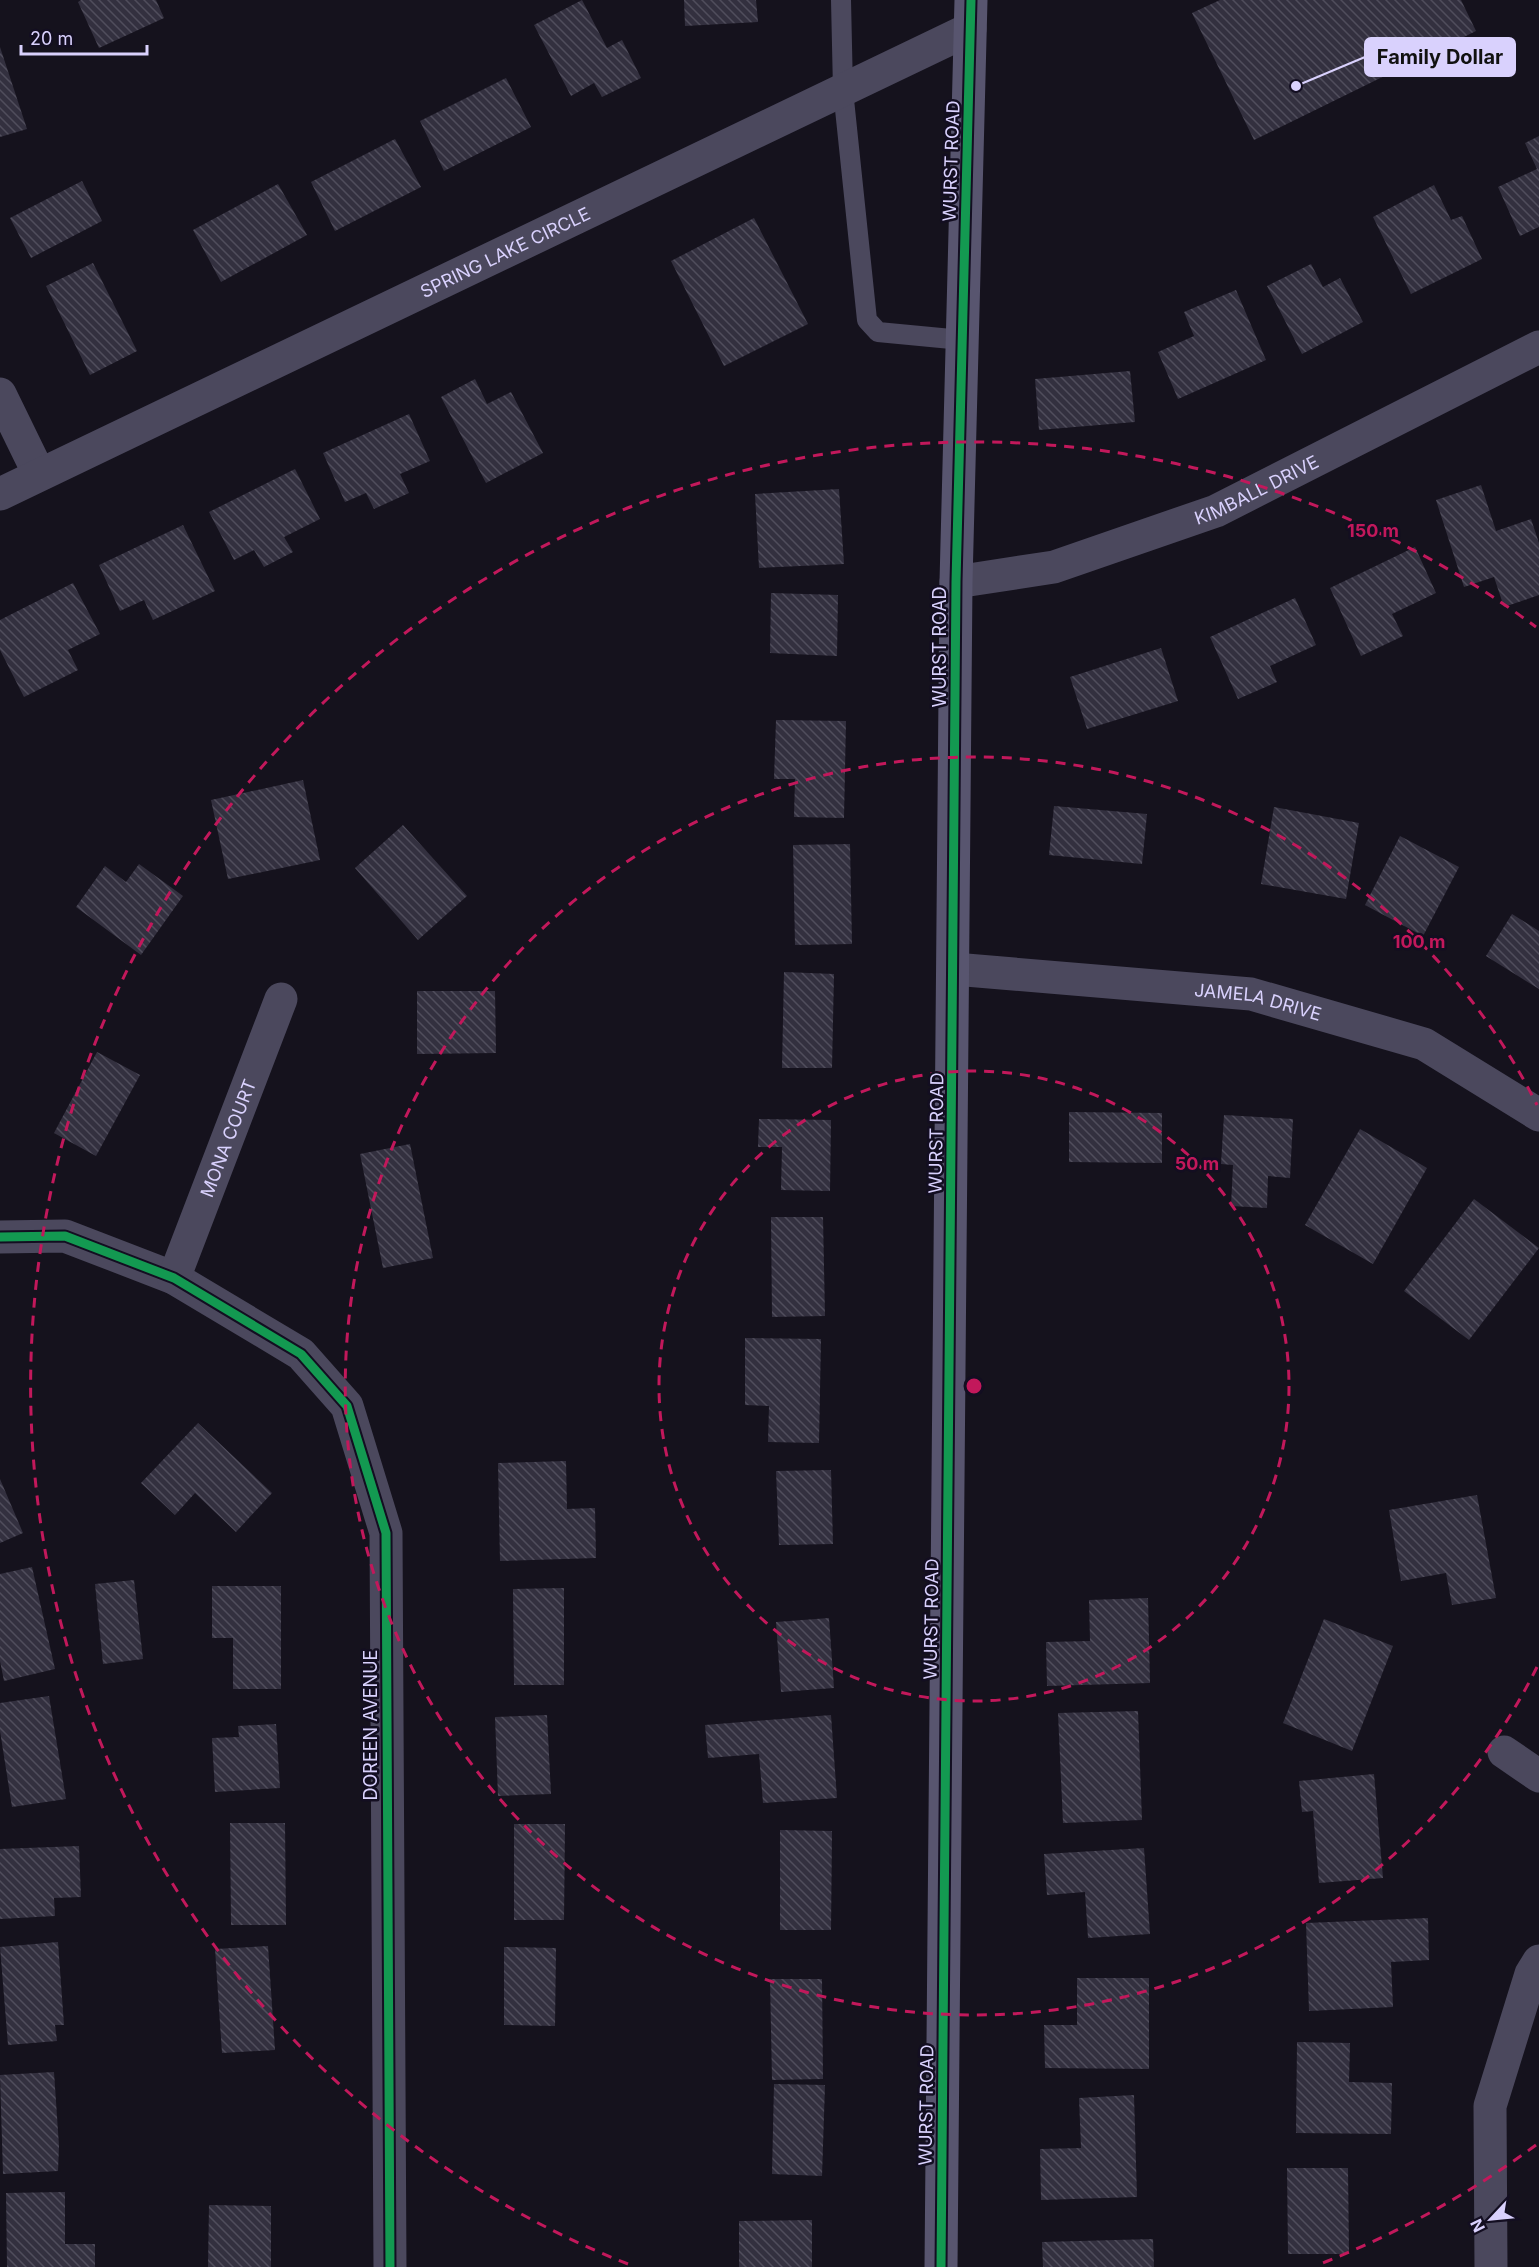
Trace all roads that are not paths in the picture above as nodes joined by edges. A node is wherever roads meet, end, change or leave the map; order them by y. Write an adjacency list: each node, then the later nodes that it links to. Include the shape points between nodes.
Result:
1 (841, 0): 3 (lane)
2 (971, 15): 3 (street, SPRING LAKE CIRCLE); 4 (street, WURST ROAD)
3 (843, 90): 4 (lane, via 867,320 878,332); 7 (street, SPRING LAKE CIRCLE)
4 (962, 340): 9 (street, WURST ROAD)
5 (1539, 347): 9 (street, KIMBALL DRIVE, via 1216,511 1054,567)
6 (0, 394): 7 (street)
7 (39, 474): 8 (street, SPRING LAKE CIRCLE)
8 (0, 494)
9 (956, 582): 10 (street, WURST ROAD)
10 (954, 969): 12 (street, JAMELA DRIVE, via 1251,994 1424,1044); 19 (street, WURST ROAD)
11 (281, 999): 14 (street, MONA COURT)
12 (1539, 1115)
13 (0, 1237): 14 (street, DOREEN AVENUE, via 66,1236)
14 (174, 1278): 18 (street, DOREEN AVENUE, via 301,1354 347,1406 386,1533)
15 (1504, 1752): 16 (street)
16 (1539, 1776)
17 (1539, 1961): 20 (street, via 1531,1974 1490,2106)
18 (390, 2267)
19 (941, 2267)
20 (1491, 2267)

